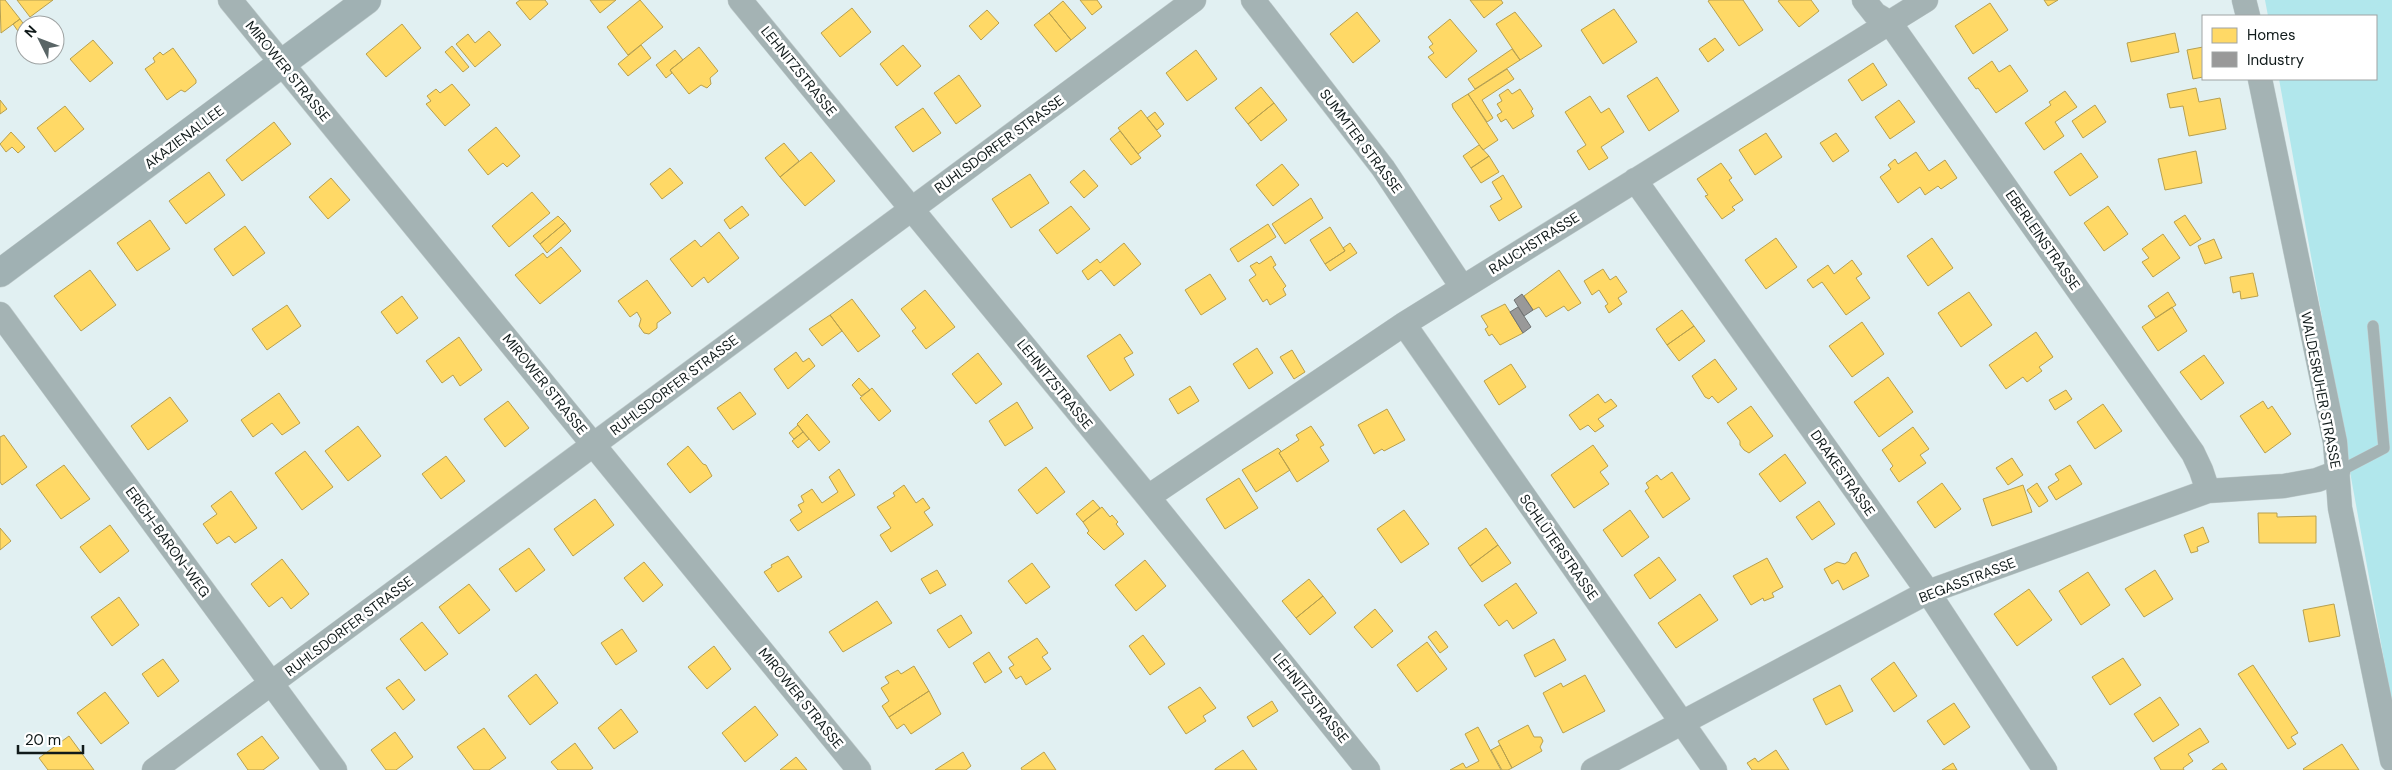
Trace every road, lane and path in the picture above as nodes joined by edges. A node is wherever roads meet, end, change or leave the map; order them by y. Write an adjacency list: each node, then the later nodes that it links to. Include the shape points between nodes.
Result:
1 (230, 0): 11 (street, MIROWER STRASSE)
2 (367, 0): 11 (street, AKAZIENALLEE)
3 (740, 0): 14 (street, LEHNITZSTRASSE)
4 (1194, 0): 14 (street, RUHLSDORFER STRASSE)
5 (1253, 0): 16 (street, SUMMTER STRASSE, via 1383,168)
6 (1864, 0): 10 (street, EBERLEINSTRASSE, via 1875,14)
7 (1926, 0): 10 (street, RAUCHSTRASSE)
8 (2244, 0): 9 (street)
9 (2248, 15)
10 (1890, 23): 13 (street, RAUCHSTRASSE); 22 (street, EBERLEINSTRASSE, via 2193,453)
11 (282, 64): 15 (street, AKAZIENALLEE); 20 (street, MIROWER STRASSE)
12 (2260, 80): 21 (street, WALDESRUHER STRASSE, via 2335,442)
13 (1635, 180): 16 (street, RAUCHSTRASSE); 24 (street, DRAKESTRASSE)
14 (912, 208): 20 (street, RUHLSDORFER STRASSE); 23 (street, LEHNITZSTRASSE)
15 (0, 273)
16 (1462, 287): 18 (street, RAUCHSTRASSE)
17 (0, 314): 25 (street, ERICH-BARON-WEG)
18 (1404, 324): 23 (street, RAUCHSTRASSE); 26 (street, SCHLÜTERSTRASSE)
19 (2373, 326): 21 (lane, via 2384,448)
20 (594, 444): 25 (street, RUHLSDORFER STRASSE); 30 (street, MIROWER STRASSE)
21 (2338, 472): 22 (street, BEGASSTRASSE, via 2284,486); 27 (street, WALDESRUHER STRASSE, via 2340,508)
22 (2208, 491): 24 (street, BEGASSTRASSE)
23 (1148, 497): 31 (street, LEHNITZSTRASSE)
24 (1928, 592): 26 (street, BEGASSTRASSE); 34 (street, DRAKESTRASSE)
25 (272, 684): 28 (street, RUHLSDORFER STRASSE); 29 (street, ERICH-BARON-WEG)
26 (1684, 724): 32 (street, BEGASSTRASSE); 33 (street, SCHLÜTERSTRASSE)
27 (2392, 760)
28 (154, 770)
29 (335, 770)
30 (860, 770)
31 (1368, 770)
32 (1593, 770)
33 (1715, 770)
34 (2045, 770)

